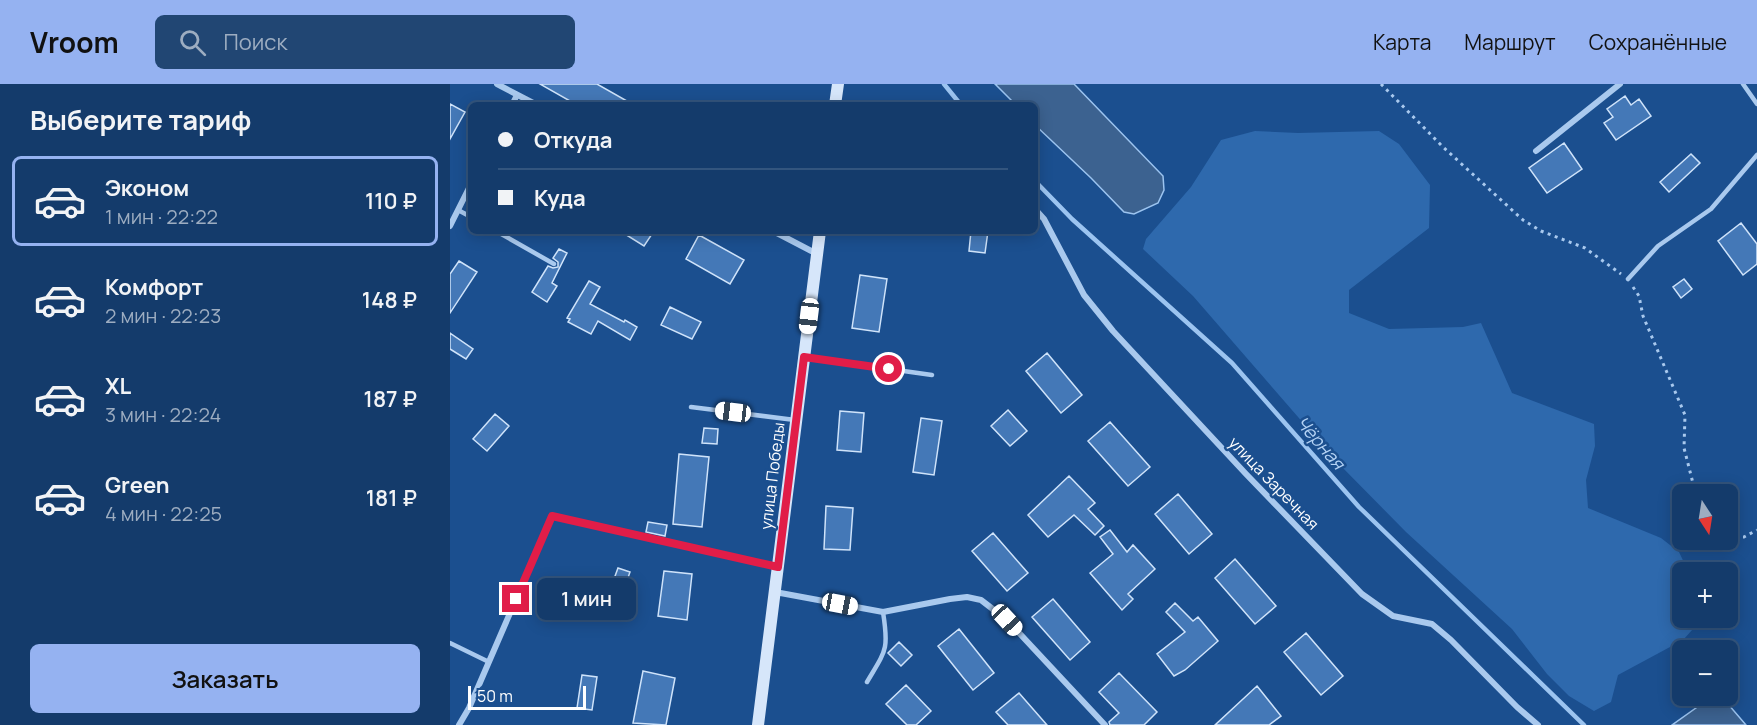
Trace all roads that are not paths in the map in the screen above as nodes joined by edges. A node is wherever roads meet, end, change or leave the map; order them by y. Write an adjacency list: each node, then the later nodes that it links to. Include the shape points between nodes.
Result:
1 (497, 84): 5 (street)
2 (838, 84): 8 (street)
3 (1620, 84): 10 (street)
4 (1743, 84): 9 (lane)
5 (517, 95): 6 (street); 7 (street)
6 (514, 102)
7 (531, 102)
8 (835, 102)
9 (1757, 104)
10 (1536, 151)
11 (1757, 155): 22 (lane, via 1711,209 1658,246)
12 (468, 190): 13 (street)
13 (458, 210): 15 (lane); 16 (street)
14 (1038, 212): 36 (street, улица Заречная, via 1084,295 1113,331 1362,594 1393,616 1432,624)
15 (468, 215)
16 (450, 226)
17 (501, 234): 21 (lane)
18 (778, 234): 20 (street)
19 (820, 234): 20 (street, улица Победы)
20 (817, 255): 23 (street, улица Победы)
21 (554, 264)
22 (1628, 279)
23 (804, 357): 24 (lane); 26 (street, улица Победы)
24 (932, 375)
25 (691, 407): 26 (lane)
26 (796, 420): 27 (street, улица Победы)
27 (778, 567): 28 (street, улица Победы); 31 (street, via 552,516)
28 (774, 592): 29 (street); 34 (street, улица Победы)
29 (883, 612): 32 (lane, via 886,650); 35 (street, via 950,599 981,600 1007,620)
30 (450, 643): 31 (lane)
31 (489, 662): 33 (street)
32 (867, 682)
33 (459, 725)
34 (758, 725)
35 (1105, 725)
36 (1538, 725)

